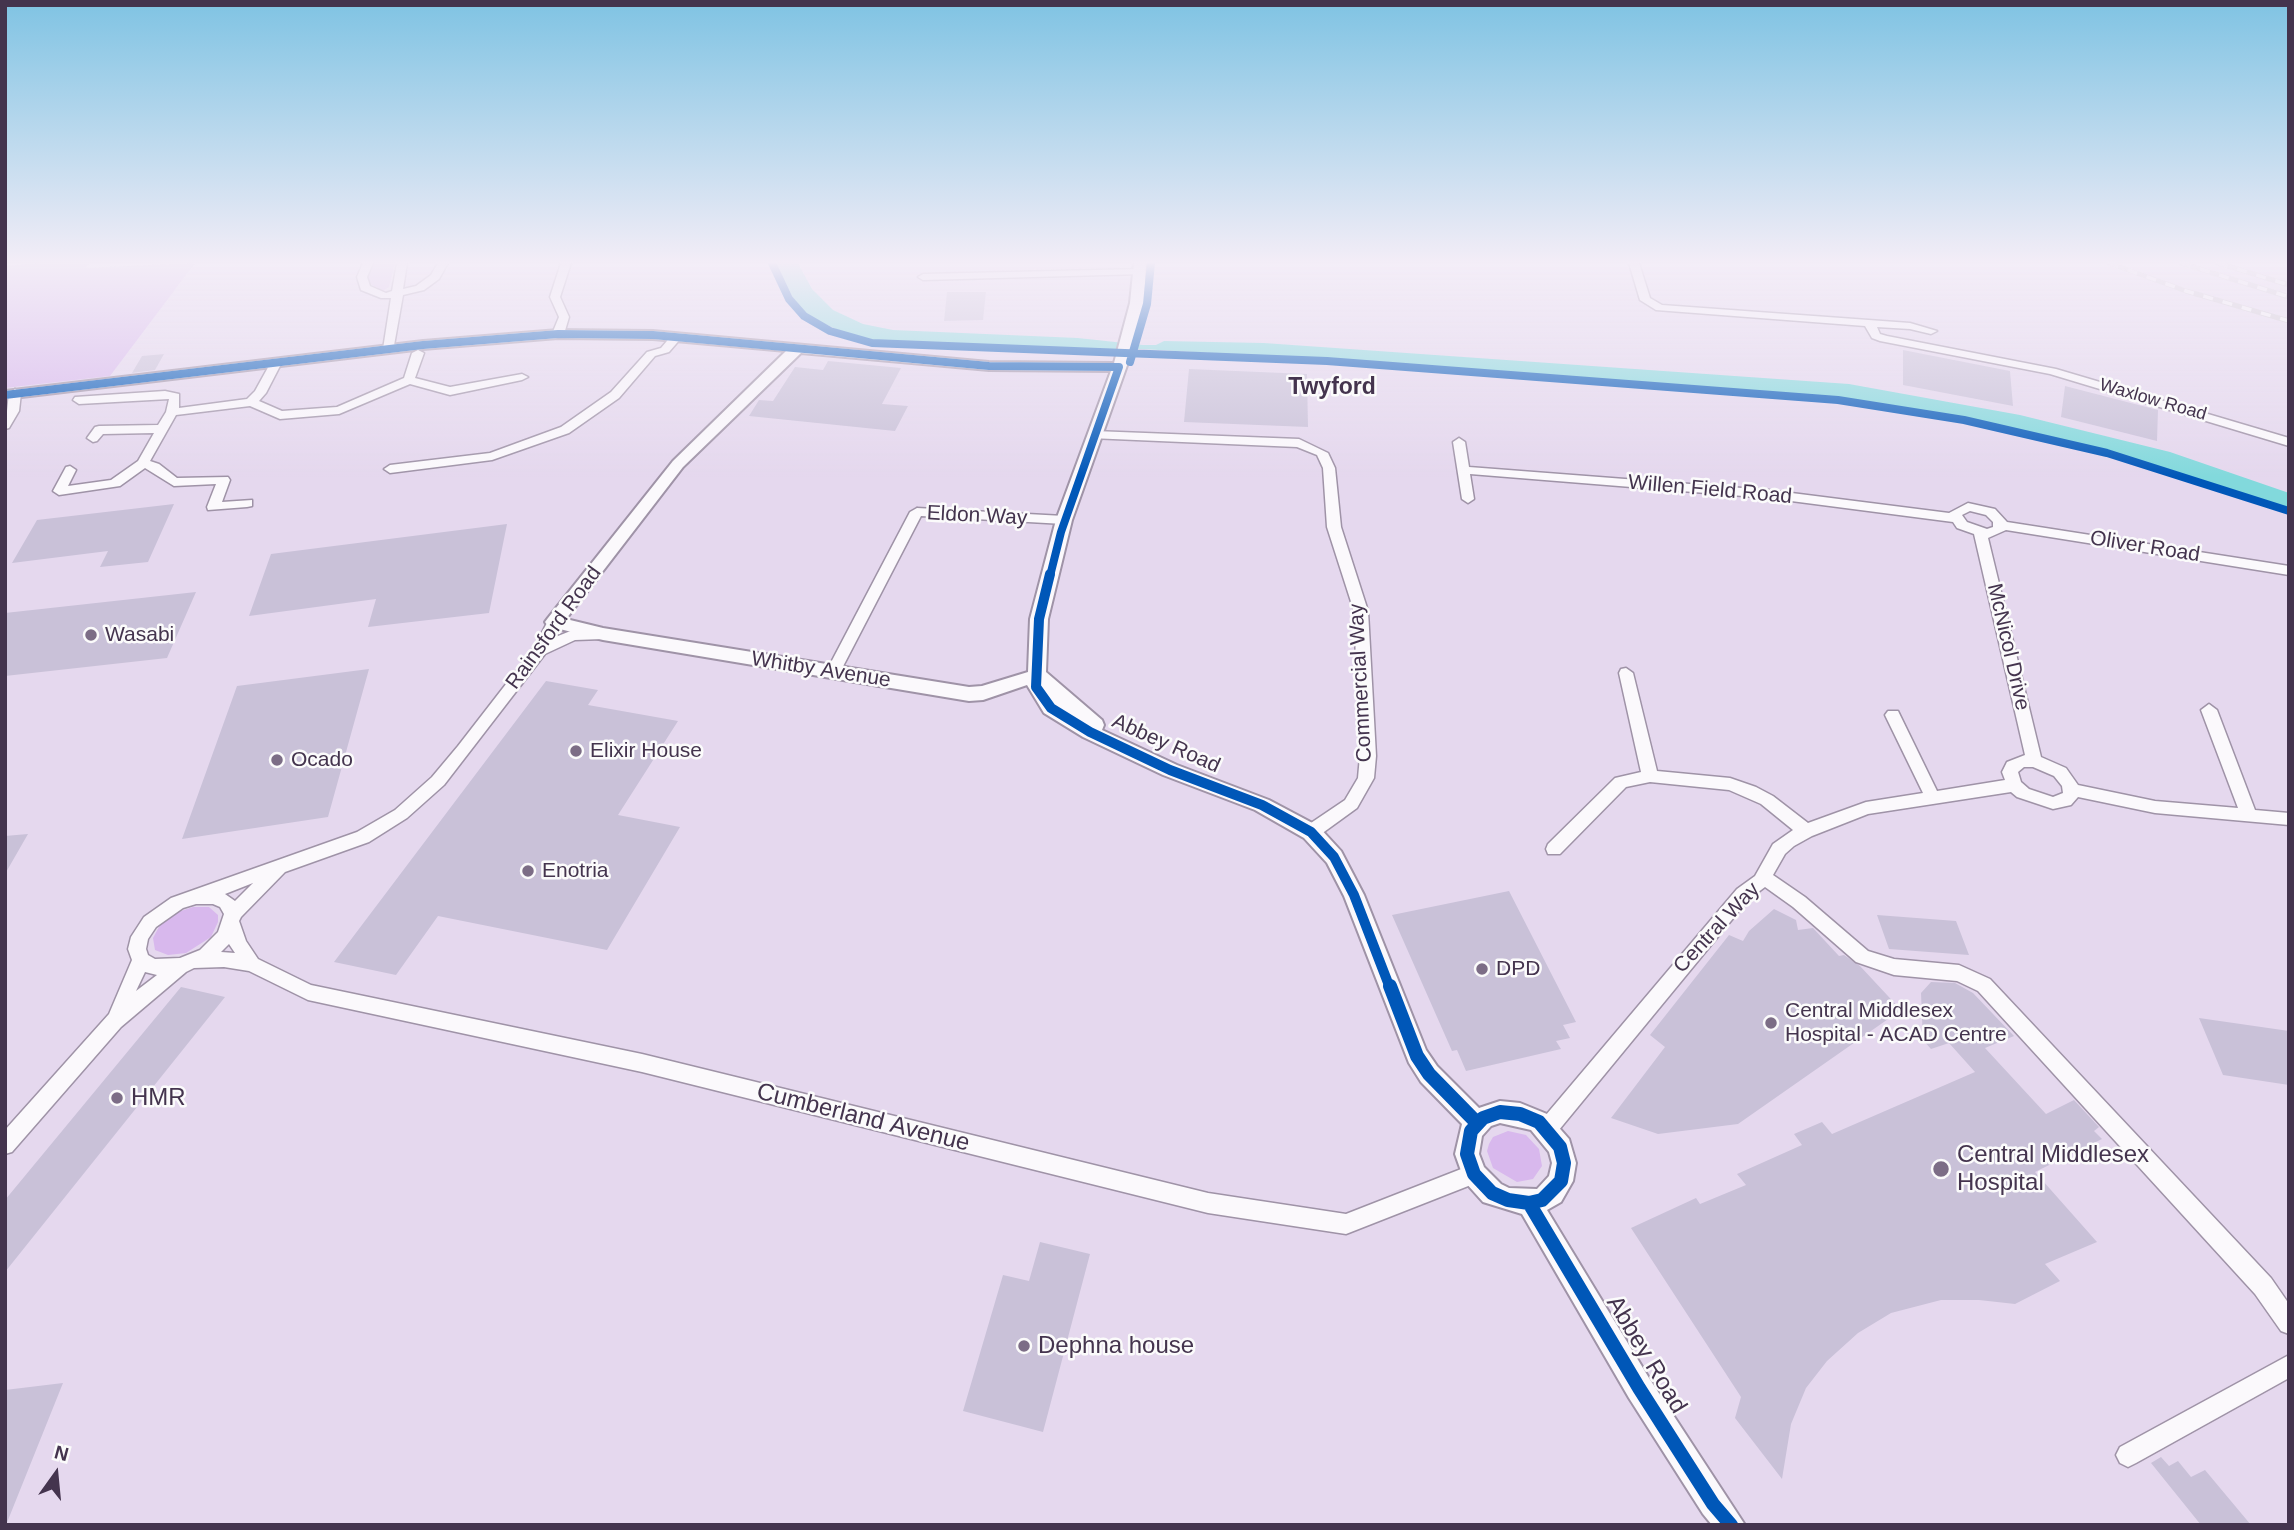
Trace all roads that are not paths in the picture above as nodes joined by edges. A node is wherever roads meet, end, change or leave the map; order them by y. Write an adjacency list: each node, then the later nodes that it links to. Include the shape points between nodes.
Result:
1 (391, 334): 9 (street)
2 (553, 334): 9 (street)
3 (596, 334): 6 (street)
4 (1130, 334): 12 (street, Abbey Road)
5 (1875, 334): 25 (street, Waxlow Road, via 2052,371)
6 (653, 335): 7 (street); 11 (street, via 644,349)
7 (676, 337): 8 (street); 11 (street, via 665,350)
8 (798, 348): 12 (street, via 989,366); 37 (street, Rainsford Road, via 678,464)
9 (389, 349): 13 (street)
10 (418, 353): 15 (street)
11 (651, 354): 27 (street, via 615,395 565,430 492,456)
12 (1121, 362): 22 (street, Abbey Road)
13 (275, 364): 16 (street); 18 (street)
14 (522, 377): 15 (street, via 450,391)
15 (409, 380): 18 (street, via 348,406 319,412 281,415)
16 (10, 394): 20 (street, via 13,411)
17 (79, 400): 19 (street, via 165,395 175,397)
18 (251, 402): 19 (street)
19 (172, 412): 21 (street)
20 (5, 425)
21 (160, 429): 23 (street, via 99,430); 26 (street)
22 (1094, 435): 33 (street, Abbey Road); 53 (street, Commercial Way, via 1299,443 1322,453 1329,468 1334,527 1362,611 1368,756 1366,778 1351,804)
23 (93, 438)
24 (1459, 442): 29 (street)
25 (2289, 442)
26 (143, 463): 28 (street, via 115,483 57,494); 31 (street, via 174,482 227,475 214,507)
27 (390, 469)
28 (70, 470)
29 (1465, 470): 30 (street); 32 (street, Willen Field Road, via 1768,494)
30 (1468, 499)
31 (247, 503)
32 (1955, 518): 34 (street, via 1962,508 1975,508 1996,516); 35 (street)
33 (1064, 520): 40 (street, Eldon Way, via 917,512); 42 (street, Abbey Road, via 1040,619)
34 (2001, 525): 35 (street, via 1993,533); 36 (street, Oliver Road)
35 (1980, 533): 45 (street, McNicol Drive)
36 (2289, 571)
37 (554, 622): 38 (street, Whitby Avenue); 39 (street, Rainsford Road)
38 (603, 634): 39 (street, Whitby Avenue, via 573,635); 40 (street, Whitby Avenue)
39 (540, 650): 55 (street, Rainsford Road, via 446,771 401,814 363,837)
40 (833, 672): 42 (street, Whitby Avenue, via 969,694)
41 (1626, 673): 46 (street)
42 (1038, 675): 53 (street, Abbey Road, via 1035,687 1051,708 1170,770 1275,811)
43 (2209, 710): 50 (street)
44 (1893, 715): 49 (street)
45 (2034, 761): 47 (street, via 2013,766 2010,776); 48 (street, via 2060,772)
46 (1650, 776): 52 (street, via 1730,784 1750,791); 54 (street, via 1621,782)
47 (2014, 785): 48 (street, via 2036,800 2053,803 2068,799); 49 (street, Central Way)
48 (2072, 790): 50 (street, via 2155,807)
49 (1932, 796): 52 (street, Central Way, via 1866,808)
50 (2249, 815): 51 (street)
51 (2289, 820)
52 (1806, 831): 56 (street, Central Way, via 1779,849)
53 (1311, 832): 63 (street, Abbey Road, via 1334,857 1354,895 1417,1056)
54 (1554, 849)
55 (282, 868): 57 (street, Rainsford Road); 58 (street, Rainsford Road)
56 (1764, 877): 64 (street, Central Way, via 1743,894); 68 (street, via 1862,957 1894,967 1959,973 1984,985 2263,1286)
57 (196, 897): 58 (street, via 226,902); 59 (street, Rainsford Road, via 177,903 150,922 140,937 137,950)
58 (232, 918): 60 (street, Rainsford Road, via 216,946); 61 (street, via 238,944)
59 (141, 960): 60 (street, Cumberland Avenue, via 152,967); 62 (street)
60 (188, 963): 61 (street, Cumberland Avenue, via 224,959); 62 (street)
61 (252, 964): 66 (street, Cumberland Avenue, via 308,992 642,1063 1208,1203 1346,1224)
62 (114, 1021): 65 (street)
63 (1477, 1123): 64 (street, via 1490,1115 1511,1112 1530,1117); 66 (street, via 1466,1146)
64 (1547, 1129): 67 (street, via 1560,1147 1564,1172 1552,1193)
65 (5, 1146)
66 (1474, 1174): 67 (street, via 1492,1193)
67 (1529, 1203): 71 (street, Abbey Road, via 1654,1411)
68 (2289, 1323)
69 (2289, 1366): 70 (street)
70 (2128, 1455)
71 (1731, 1525)

